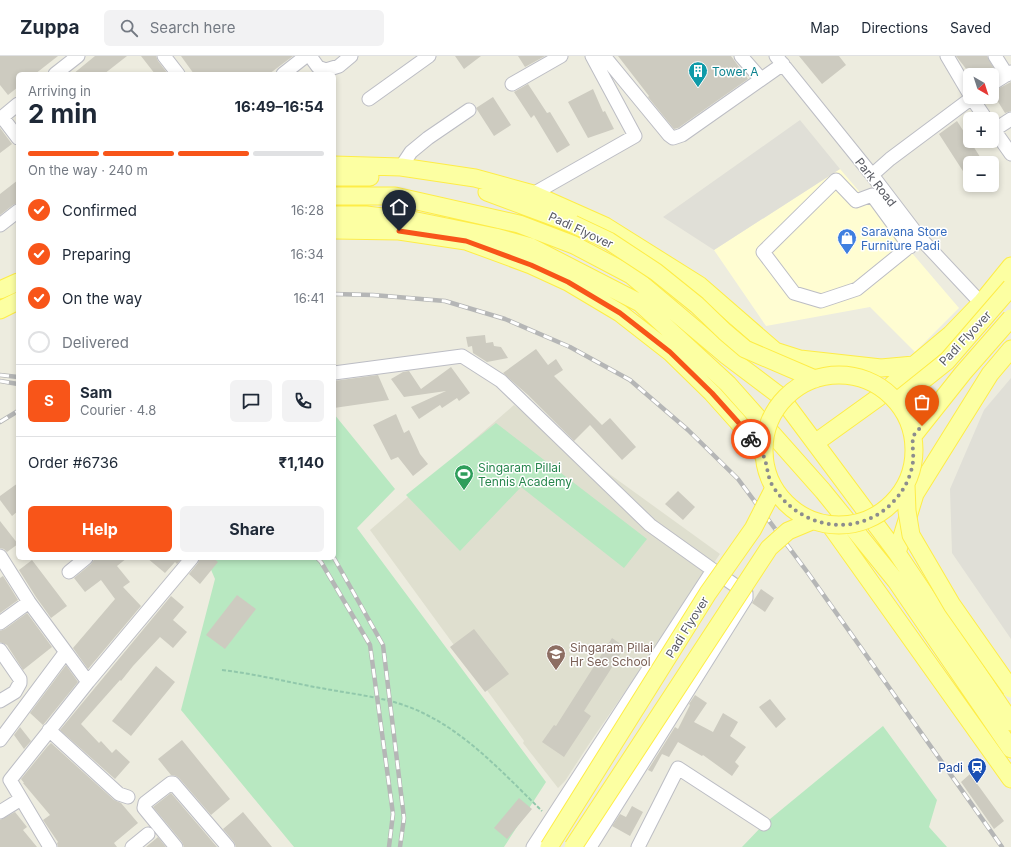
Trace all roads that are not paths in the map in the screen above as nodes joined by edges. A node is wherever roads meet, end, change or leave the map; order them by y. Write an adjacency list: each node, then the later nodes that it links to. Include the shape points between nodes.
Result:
1 (78, 56): 14 (street)
2 (164, 56): 15 (street)
3 (306, 56): 16 (street)
4 (310, 56): 5 (street, via 318,67 326,70 339,66)
5 (351, 56)
6 (429, 56): 22 (street)
7 (561, 56): 21 (street)
8 (592, 56): 36 (street, via 635,136)
9 (604, 56): 18 (street, via 673,138 682,135)
10 (742, 56): 18 (street)
11 (947, 56): 20 (street)
12 (995, 56): 17 (street)
13 (780, 59): 18 (street); 34 (street, Park Road)
14 (59, 72)
15 (176, 72)
16 (286, 72)
17 (1009, 73): 19 (street)
18 (761, 79)
19 (999, 79)
20 (963, 83)
21 (512, 84)
22 (369, 99)
23 (963, 103): 34 (street)
24 (16, 106): 26 (street)
25 (469, 110): 33 (street, via 423,142)
26 (1, 118): 29 (street)
27 (1011, 119): 28 (street)
28 (999, 126)
29 (16, 136)
30 (999, 137): 31 (street)
31 (1011, 154)
32 (336, 165): 33 (main road)
33 (401, 167): 36 (main road, via 475,178)
34 (872, 175): 42 (street, Park Road)
35 (336, 177): 59 (main road, Padi Flyover, bridge, via 387,177 447,183 492,194 573,224 609,241 656,272 745,349)
36 (533, 194): 51 (main road, via 605,226 699,285)
37 (336, 196): 54 (main road, via 394,196 519,224 574,245 631,275)
38 (16, 213): 40 (street)
39 (336, 215): 84 (main road, via 366,215 417,221 495,236 531,247 640,303 728,384 823,491 896,581)
40 (0, 225)
41 (336, 230): 63 (main road, via 399,231 466,241 568,282 620,313 670,352 712,393)
42 (920, 238): 43 (street); 49 (street, Park Road)
43 (910, 247): 43 (street, via 857,289 821,301 794,293 763,252 836,180 856,200 872,195)
44 (1011, 266): 49 (main road)
45 (16, 283): 47 (main road)
46 (1011, 287): 60 (main road, Padi Flyover, bridge, via 947,361)
47 (0, 290)
48 (16, 302): 50 (main road)
49 (981, 303): 53 (main road)
50 (0, 310)
51 (737, 317): 54 (main road); 56 (main road, via 775,351 800,359 881,368)
52 (1011, 318): 61 (main road, Padi Flyover, bridge)
53 (951, 334): 56 (main road); 58 (main road)
54 (712, 343): 62 (main road, via 780,396)
55 (1011, 350): 58 (main road)
56 (914, 365): 62 (main road, via 879,397)
57 (336, 373): 72 (street, via 462,356 501,381 650,525)
58 (990, 374): 68 (main road, via 915,494)
59 (815, 379): 60 (main road, bridge, via 837,375 860,377 880,386); 63 (main road, bridge, via 793,391 776,409 766,432)
60 (897, 401): 61 (main road, bridge, via 908,418)
61 (913, 436): 64 (main road, bridge, via 914,461)
62 (816, 443): 68 (main road)
63 (764, 456): 65 (main road, bridge)
64 (906, 485): 67 (main road, bridge, via 882,512 848,525); 79 (main road, bridge, via 910,535 952,605)
65 (774, 488): 66 (main road, bridge, via 790,508); 96 (main road, Padi Flyover, bridge, via 752,529 708,593)
66 (812, 521): 67 (main road, bridge); 97 (main road, Padi Flyover, bridge, via 788,531 769,548)
67 (830, 525): 85 (main road)
68 (897, 554): 81 (main road)
69 (0, 556): 74 (street)
70 (84, 560): 73 (street)
71 (190, 560): 78 (street)
72 (713, 570): 95 (street); 98 (street, via 746,593 746,598)
73 (69, 572)
74 (29, 602): 75 (street); 77 (street)
75 (0, 623)
76 (0, 650): 80 (street, via 20,679 20,683 15,692)
77 (66, 653): 78 (street); 83 (street)
78 (88, 682): 82 (street)
79 (1011, 689)
80 (0, 701)
81 (1011, 722)
82 (50, 730): 86 (street, via 119,794); 87 (street, via 10,780)
83 (0, 740)
84 (1011, 749)
85 (1011, 779)
86 (128, 797)
87 (21, 799): 88 (street); 91 (street)
88 (0, 812)
89 (764, 824): 99 (street, via 678,768)
90 (148, 834): 92 (street)
91 (50, 847)
92 (132, 847)
93 (176, 847): 94 (street, via 144,808 145,803 171,783)
94 (228, 847)
95 (533, 847)
96 (549, 847)
97 (573, 847)
98 (590, 847)
99 (638, 847)

